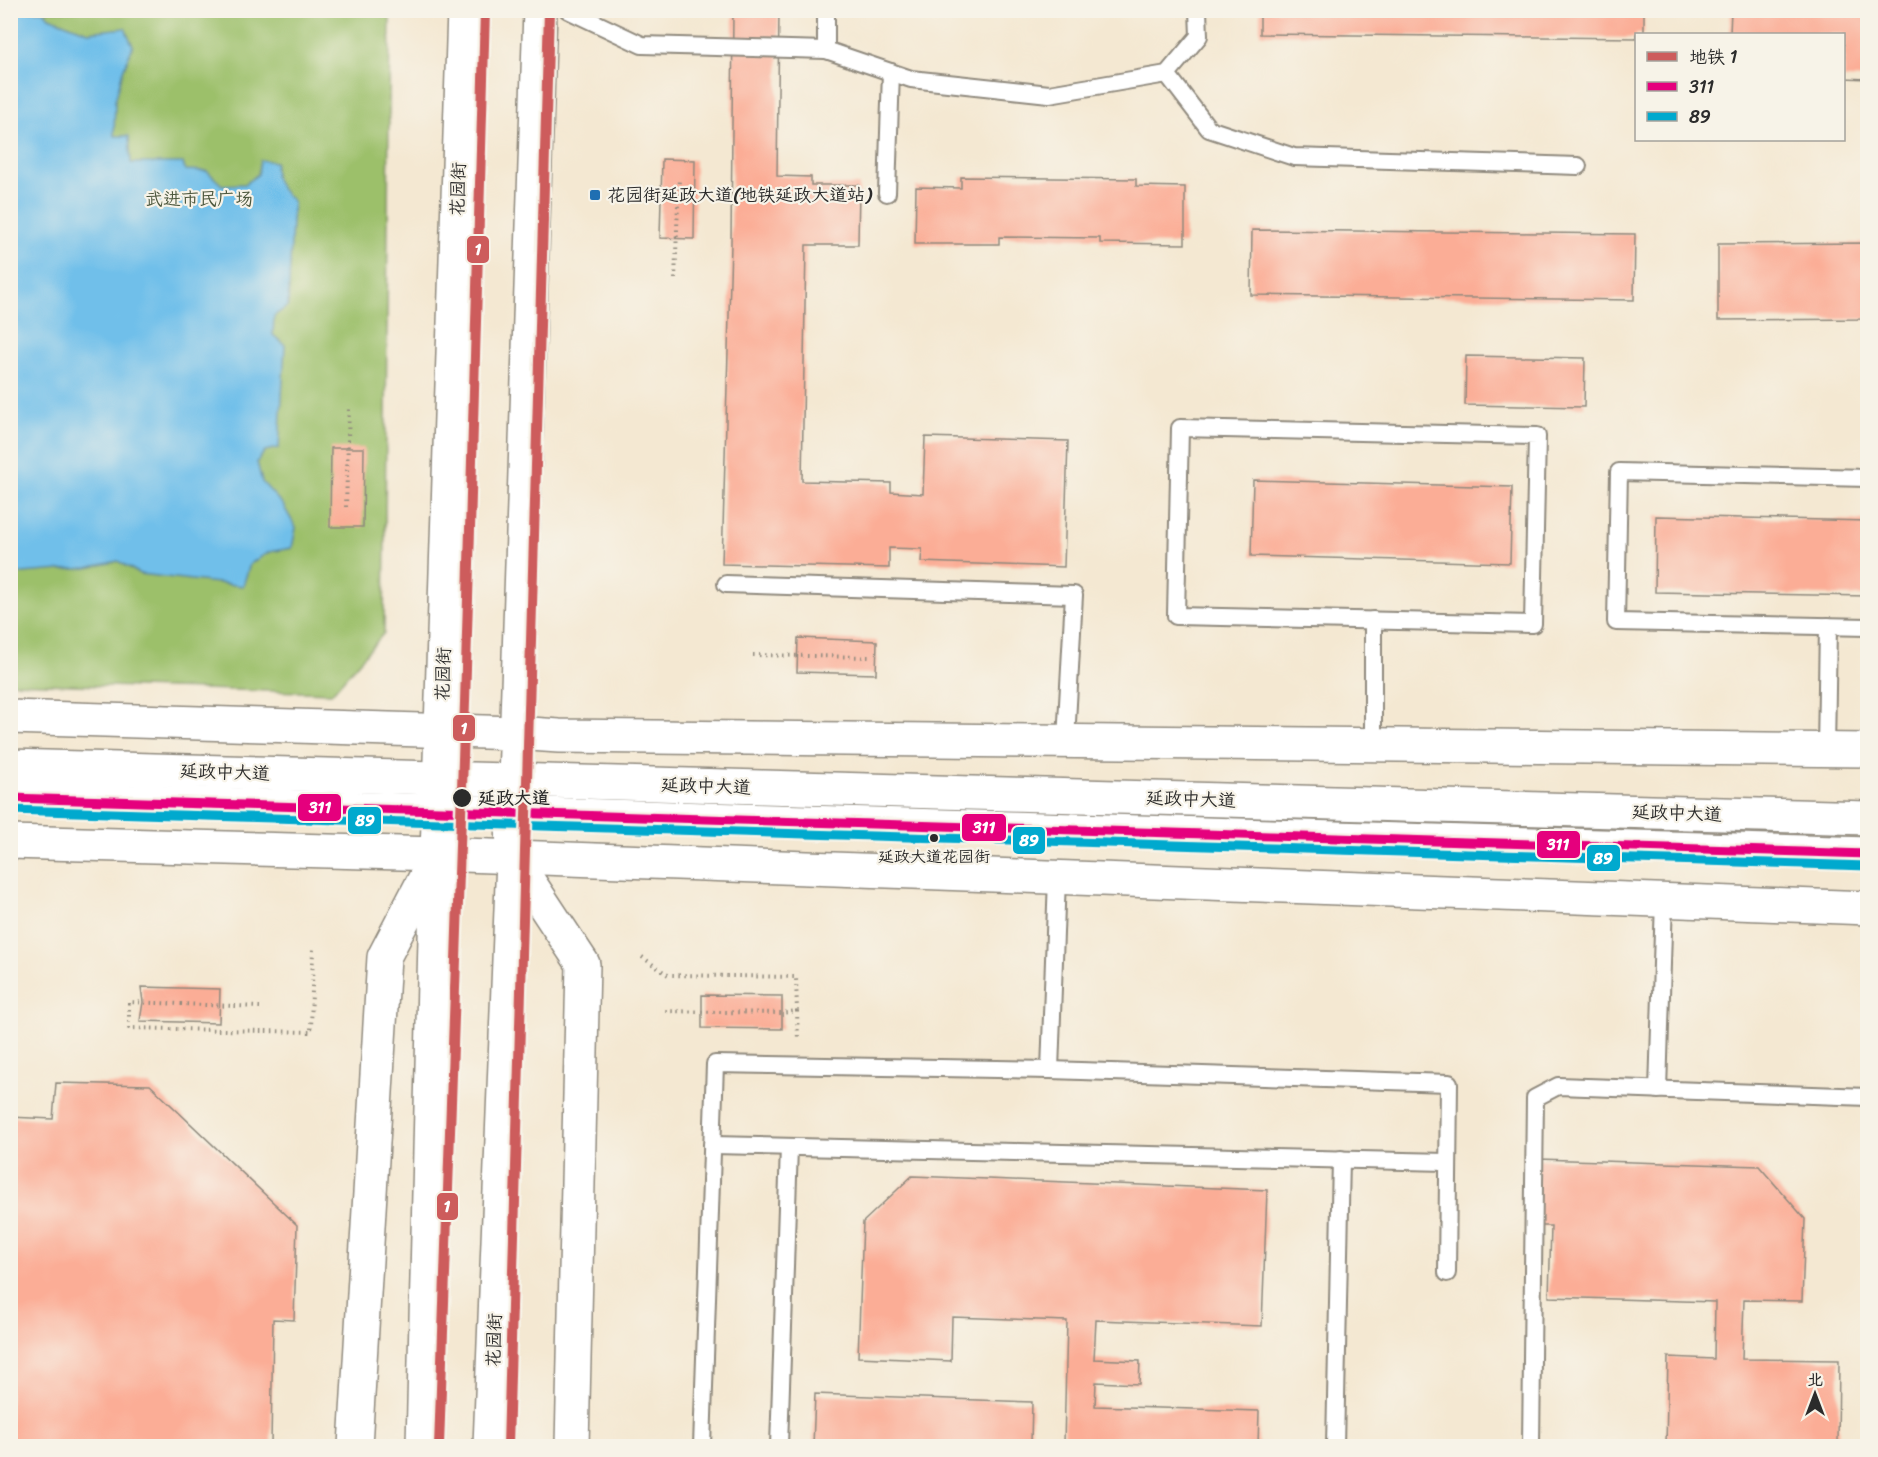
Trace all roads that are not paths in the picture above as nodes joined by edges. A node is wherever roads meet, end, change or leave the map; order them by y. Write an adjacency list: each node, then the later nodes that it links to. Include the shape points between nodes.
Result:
1 (464, 10): 17 (main road, 花园街)
2 (540, 10): 18 (main road, 花园街)
3 (568, 10): 6 (lane, via 642,45)
4 (826, 10): 6 (lane)
5 (1198, 10): 8 (lane, via 1199,36)
6 (826, 50): 7 (lane)
7 (891, 72): 8 (lane, via 911,79 1049,94); 10 (lane)
8 (1167, 74): 9 (lane, via 1209,129 1294,157)
9 (1578, 166)
10 (887, 193)
11 (1868, 478): 14 (lane, via 1619,472 1616,621)
12 (726, 585): 19 (lane, via 1074,595)
13 (1373, 620): 13 (lane, via 1533,624 1538,436 1180,428 1176,615); 20 (lane)
14 (1828, 626): 15 (lane); 21 (lane)
15 (1868, 627)
16 (10, 717): 17 (main road)
17 (441, 730): 18 (main road); 24 (main road, 花园街)
18 (516, 733): 19 (main road); 25 (main road, 花园街)
19 (1066, 740): 20 (main road)
20 (1373, 744): 21 (main road)
21 (1826, 750): 22 (main road)
22 (1868, 750)
23 (10, 766): 24 (main road, 延政中大道)
24 (440, 778): 25 (main road, 延政中大道); 27 (main road, 花园街)
25 (515, 780): 28 (main road, 花园街); 29 (main road, 延政中大道)
26 (10, 798): 27 (main road, 延政中大道)
27 (439, 812): 28 (main road, 延政中大道); 31 (main road, 花园街)
28 (512, 814): 32 (main road, 延政中大道); 33 (main road, 花园街)
29 (1868, 818)
30 (10, 842): 31 (main road)
31 (437, 854): 33 (main road); 45 (main road, via 384,957); 46 (main road, 花园街)
32 (1868, 854)
33 (513, 858): 34 (main road); 47 (main road, 花园街); 48 (main road, via 583,964)
34 (1057, 878): 35 (main road); 37 (lane)
35 (1664, 900): 36 (main road); 38 (lane)
36 (1868, 908)
37 (1050, 1070): 40 (lane, via 715,1064); 43 (lane, via 1449,1083)
38 (1658, 1090): 39 (lane); 52 (lane, via 1558,1086 1535,1098)
39 (1868, 1097)
40 (712, 1145): 41 (lane); 49 (lane)
41 (789, 1147): 42 (lane); 50 (lane)
42 (1341, 1159): 43 (lane); 51 (lane)
43 (1447, 1162): 44 (lane)
44 (1447, 1273)
45 (355, 1446)
46 (423, 1446)
47 (490, 1446)
48 (572, 1446)
49 (702, 1446)
50 (779, 1446)
51 (1335, 1446)
52 (1531, 1446)

